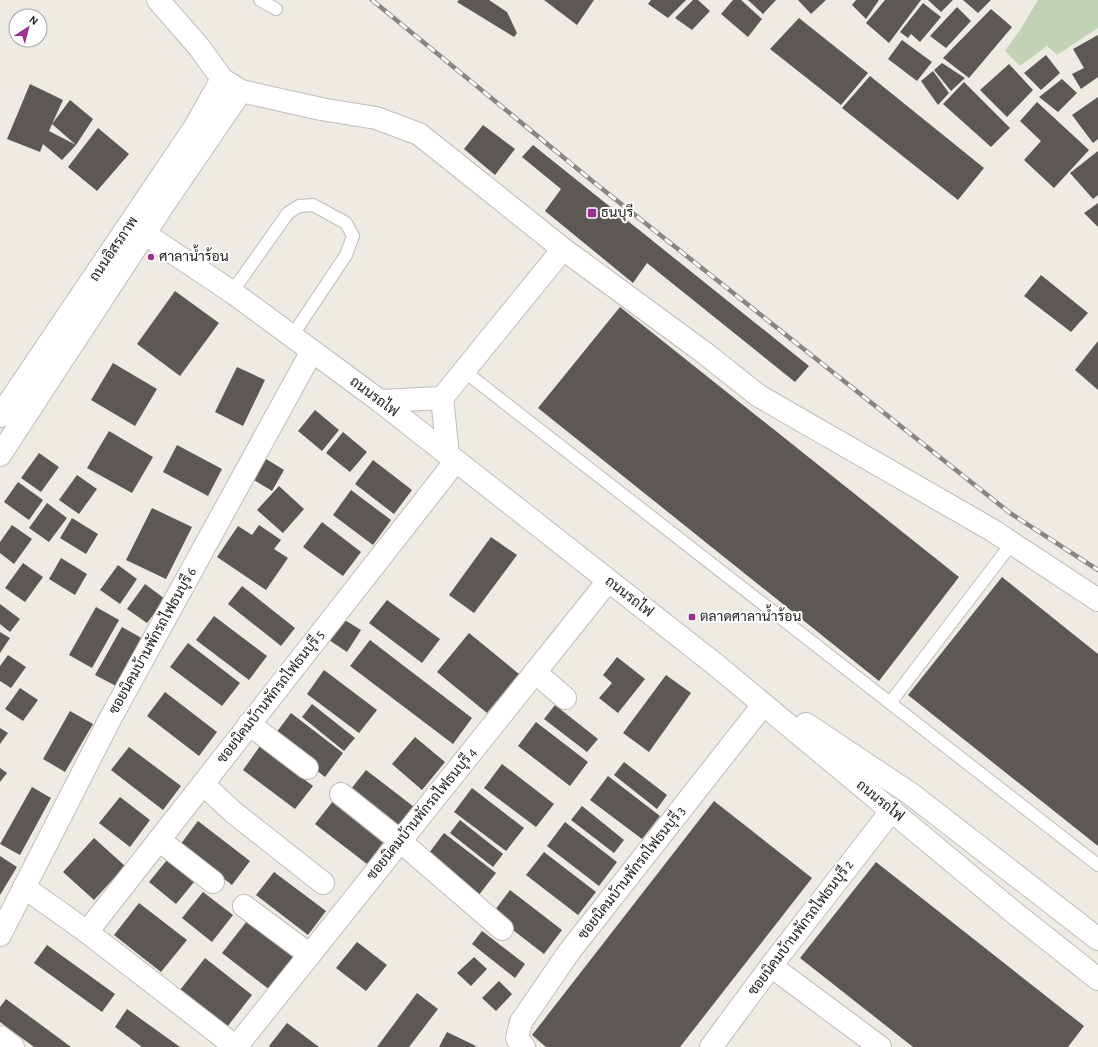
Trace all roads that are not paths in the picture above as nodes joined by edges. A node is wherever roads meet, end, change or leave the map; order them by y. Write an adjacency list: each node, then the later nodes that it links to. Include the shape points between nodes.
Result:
1 (260, 0): 3 (lane)
2 (162, 1): 4 (street)
3 (276, 9)
4 (222, 79): 5 (street); 6 (street, ถนนอิสรภาพ)
5 (241, 91): 6 (street); 7 (street, via 376,118 419,134)
6 (138, 229): 8 (street, ถนนรถไฟ); 14 (street, ถนนอิสรภาพ); 15 (street)
7 (563, 249): 11 (street); 17 (street, via 759,396)
8 (232, 292): 9 (street, ถนนรถไฟ); 9 (lane, via 288,213 294,209 313,205 346,223 353,236 346,255)
9 (292, 336): 10 (street, ถนนรถไฟ)
10 (312, 351): 13 (street, ถนนรถไฟ); 35 (street, ซอยนิคมบ้านพักรถไฟธนบุรี 6, via 110,719)
11 (464, 371): 12 (street); 23 (lane)
12 (442, 398): 13 (street); 16 (street)
13 (380, 401): 16 (street, ถนนรถไฟ)
14 (0, 416)
15 (0, 455)
16 (451, 458): 18 (street, ถนนรถไฟ); 25 (street, ซอยนิคมบ้านพักรถไฟธนบุรี 5)
17 (1012, 543): 19 (street); 23 (lane)
18 (608, 581): 20 (street, ถนนรถไฟ); 21 (street, ซอยนิคมบ้านพักรถไฟธนบุรี 4)
19 (1098, 600)
20 (716, 665): 24 (street, ถนนรถไฟ); 40 (street, via 910,794)
21 (535, 672): 22 (street); 31 (street, ซอยนิคมบ้านพักรถไฟธนบุรี 4)
22 (565, 698)
23 (890, 704): 32 (lane)
24 (763, 705): 29 (street, ถนนรถไฟ); 47 (street, ซอยนิคมบ้านพักรถไฟธนบุรี 3, via 569,952 521,1022 517,1038)
25 (249, 724): 26 (street); 27 (street, ซอยนิคมบ้านพักรถไฟธนบุรี 5)
26 (307, 768)
27 (203, 784): 30 (street, ซอยนิคมบ้านพักรถไฟธนบุรี 5); 34 (street, via 239,817)
28 (341, 794): 31 (street)
29 (892, 810): 42 (street, ซอยนิคมบ้านพักรถไฟธนบุรี 2); 43 (street, ถนนรถไฟ)
30 (159, 840): 33 (street); 38 (street, ซอยนิคมบ้านพักรถไฟธนบุรี 5)
31 (400, 841): 37 (street); 41 (street, ซอยนิคมบ้านพักรถไฟธนบุรี 4)
32 (1098, 865)
33 (213, 882)
34 (323, 883)
35 (24, 887): 38 (street); 39 (street, ซอยนิคมบ้านพักรถไฟธนบุรี 6)
36 (244, 906): 41 (street)
37 (502, 930)
38 (86, 932): 46 (street)
39 (0, 935)
40 (1098, 938)
41 (310, 955): 46 (street, ซอยนิคมบ้านพักรถไฟธนบุรี 4)
42 (771, 966): 48 (street, ซอยนิคมบ้านพักรถไฟธนบุรี 2); 49 (street)
43 (1098, 979)
44 (0, 1037): 45 (street)
45 (13, 1047)
46 (236, 1047)
47 (524, 1047)
48 (711, 1047)
49 (880, 1047)

